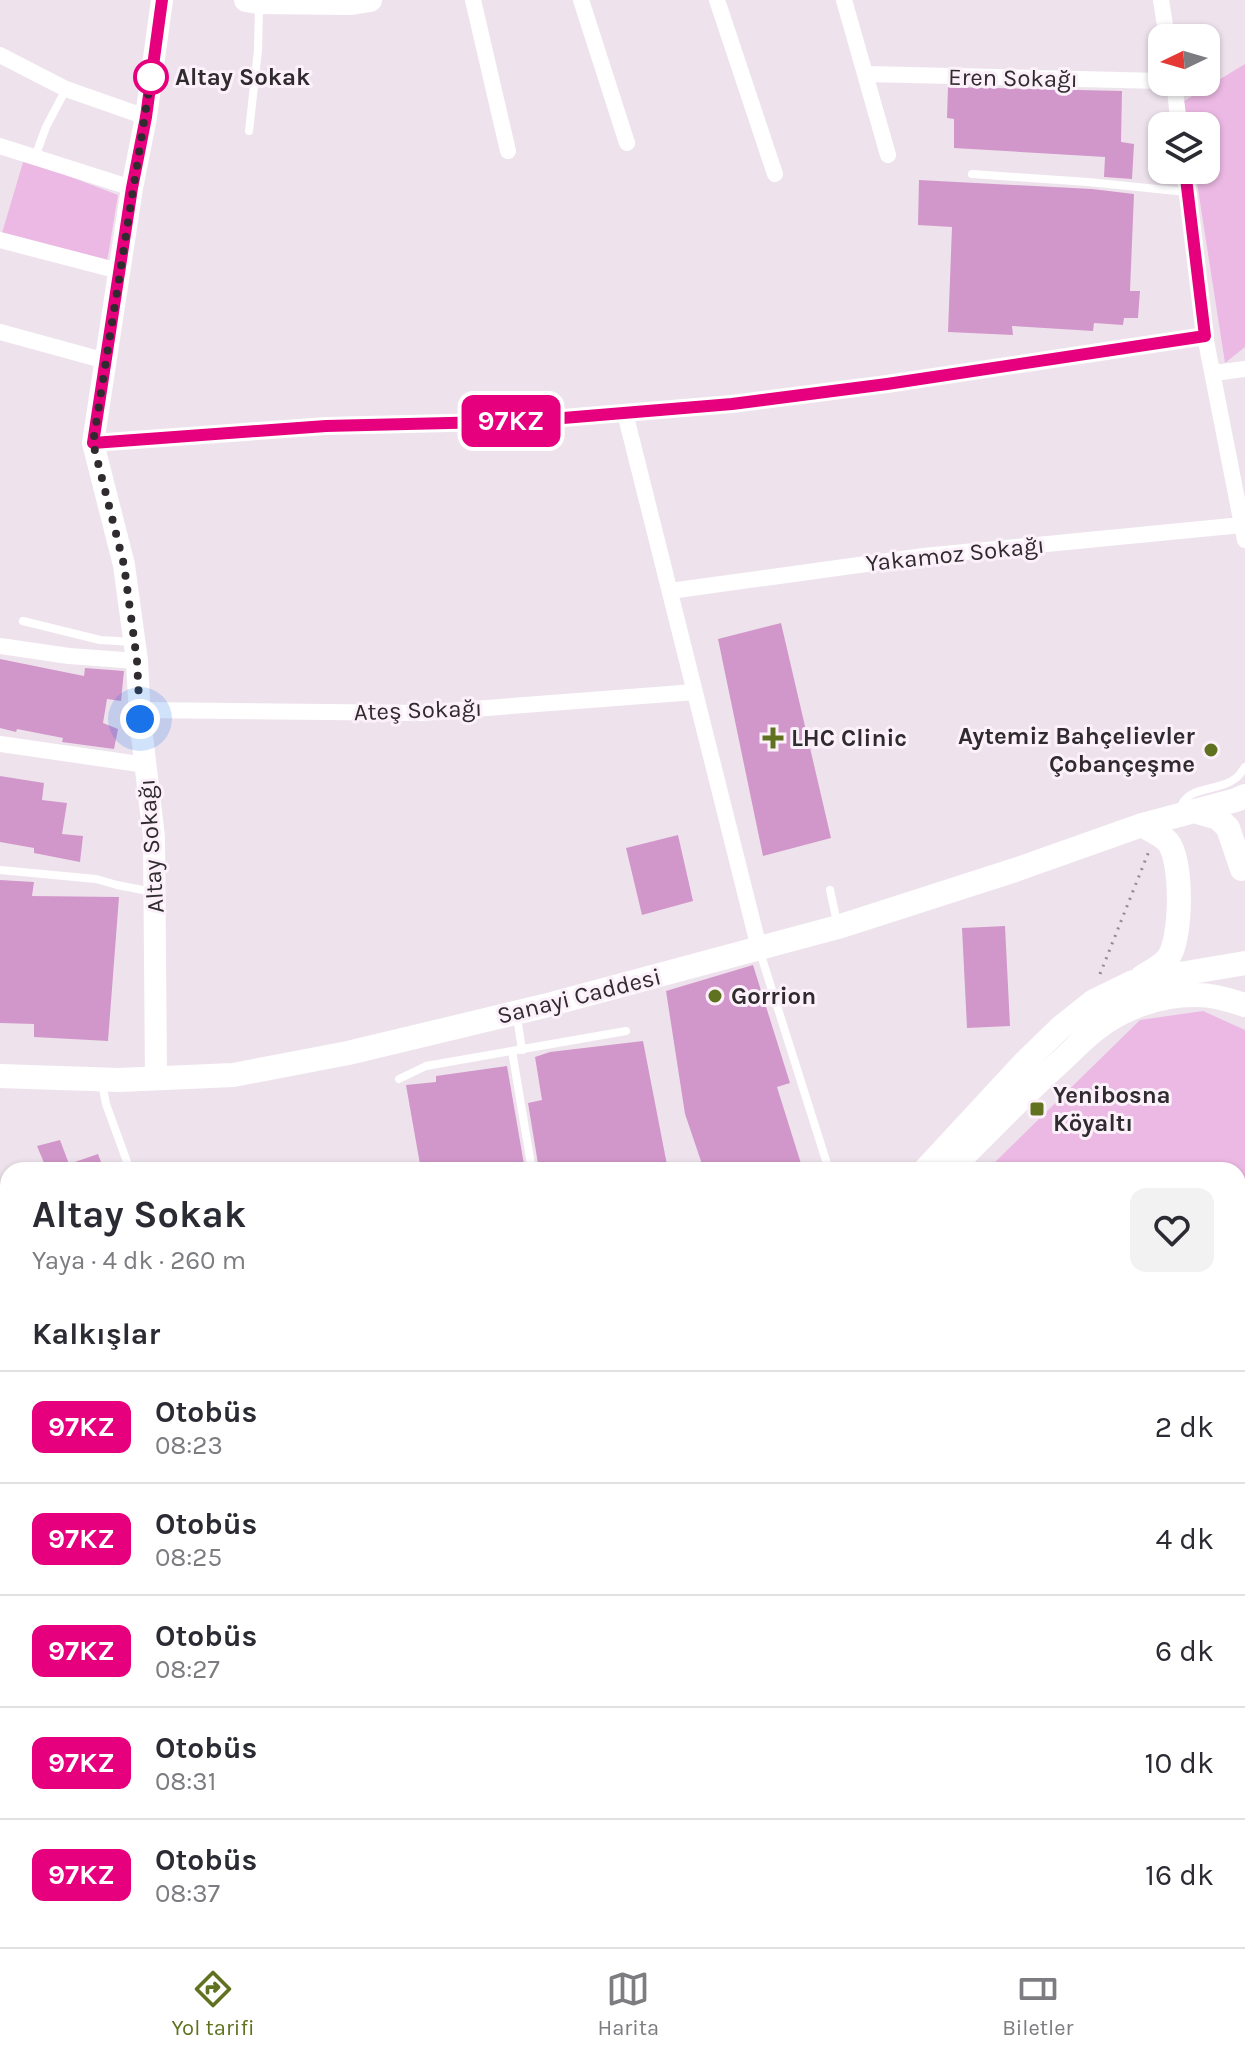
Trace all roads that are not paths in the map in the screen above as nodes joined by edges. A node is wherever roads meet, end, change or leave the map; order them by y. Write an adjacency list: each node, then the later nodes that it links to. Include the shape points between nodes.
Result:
1 (162, 0): 14 (street, Altay Sokağı)
2 (369, 0): 8 (main road)
3 (473, 0): 18 (street)
4 (581, 0): 16 (street)
5 (717, 0): 21 (street)
6 (844, 0): 11 (street)
7 (1161, 0): 9 (street)
8 (253, 1): 15 (lane, via 258,50)
9 (1165, 24)
10 (0, 55): 13 (street)
11 (865, 74): 12 (street, Eren Sokağı); 19 (street)
12 (1148, 81)
13 (66, 89): 14 (street); 20 (lane)
14 (146, 117): 24 (street, Altay Sokağı)
15 (249, 131)
16 (627, 143)
17 (0, 146): 20 (street)
18 (508, 151)
19 (888, 155)
20 (35, 157): 24 (street)
21 (775, 174)
22 (972, 174): 25 (lane)
23 (1186, 184): 25 (street)
24 (132, 188): 27 (street, Altay Sokağı)
25 (1187, 192): 29 (street)
26 (0, 240): 27 (street)
27 (119, 271): 30 (street, Altay Sokağı)
28 (0, 332): 30 (street)
29 (1205, 336): 32 (street); 33 (street, via 887,384)
30 (106, 361): 34 (street, Altay Sokağı)
31 (1245, 369): 32 (street)
32 (1214, 373): 35 (street)
33 (625, 413): 34 (street); 36 (street)
34 (93, 443): 39 (street, Altay Sokağı, via 124,565)
35 (1244, 532): 36 (street, Yakamoz Sokağı, via 924,556)
36 (670, 591): 40 (street)
37 (23, 621): 39 (lane)
38 (0, 646): 39 (street, via 69,656)
39 (136, 651): 41 (street, Altay Sokağı)
40 (695, 692): 41 (street, Ateş Sokağı, via 421,713); 54 (street)
41 (140, 710): 43 (street, Altay Sokağı)
42 (0, 744): 43 (street)
43 (146, 765): 52 (street, Altay Sokağı)
44 (1245, 767): 46 (lane, via 1235,779 1187,795 1182,803)
45 (1245, 796): 46 (main road, Sanayi Caddesi)
46 (1186, 813): 48 (main road, Sanayi Caddesi); 50 (main road, via 1218,818 1228,828)
47 (1245, 828): 50 (main road, via 1240,848)
48 (1146, 836): 53 (main road, Sanayi Caddesi, via 1015,870); 56 (main road, via 1169,843 1176,861 1177,939 1168,958)
49 (0, 870): 52 (lane, via 96,879)
50 (1244, 872)
51 (830, 890): 53 (lane)
52 (155, 892): 62 (street, Altay Sokağı)
53 (838, 927): 54 (main road, Sanayi Caddesi)
54 (759, 948): 58 (main road, Sanayi Caddesi); 67 (lane)
55 (1245, 963): 56 (main road)
56 (1133, 982): 68 (main road, via 1094,1001 1060,1028)
57 (1245, 1005): 69 (main road, via 1197,995 1140,1004 1114,1017 1017,1101)
58 (517, 1012): 60 (lane); 62 (main road, Sanayi Caddesi, via 233,1075)
59 (626, 1031): 60 (lane)
60 (517, 1050): 64 (lane, via 426,1066); 66 (lane)
61 (0, 1076): 63 (main road, Sanayi Caddesi)
62 (156, 1078): 63 (main road, Sanayi Caddesi)
63 (102, 1079): 65 (lane)
64 (399, 1079)
65 (127, 1162)
66 (531, 1162)
67 (826, 1162)
68 (932, 1162)
69 (958, 1162)

